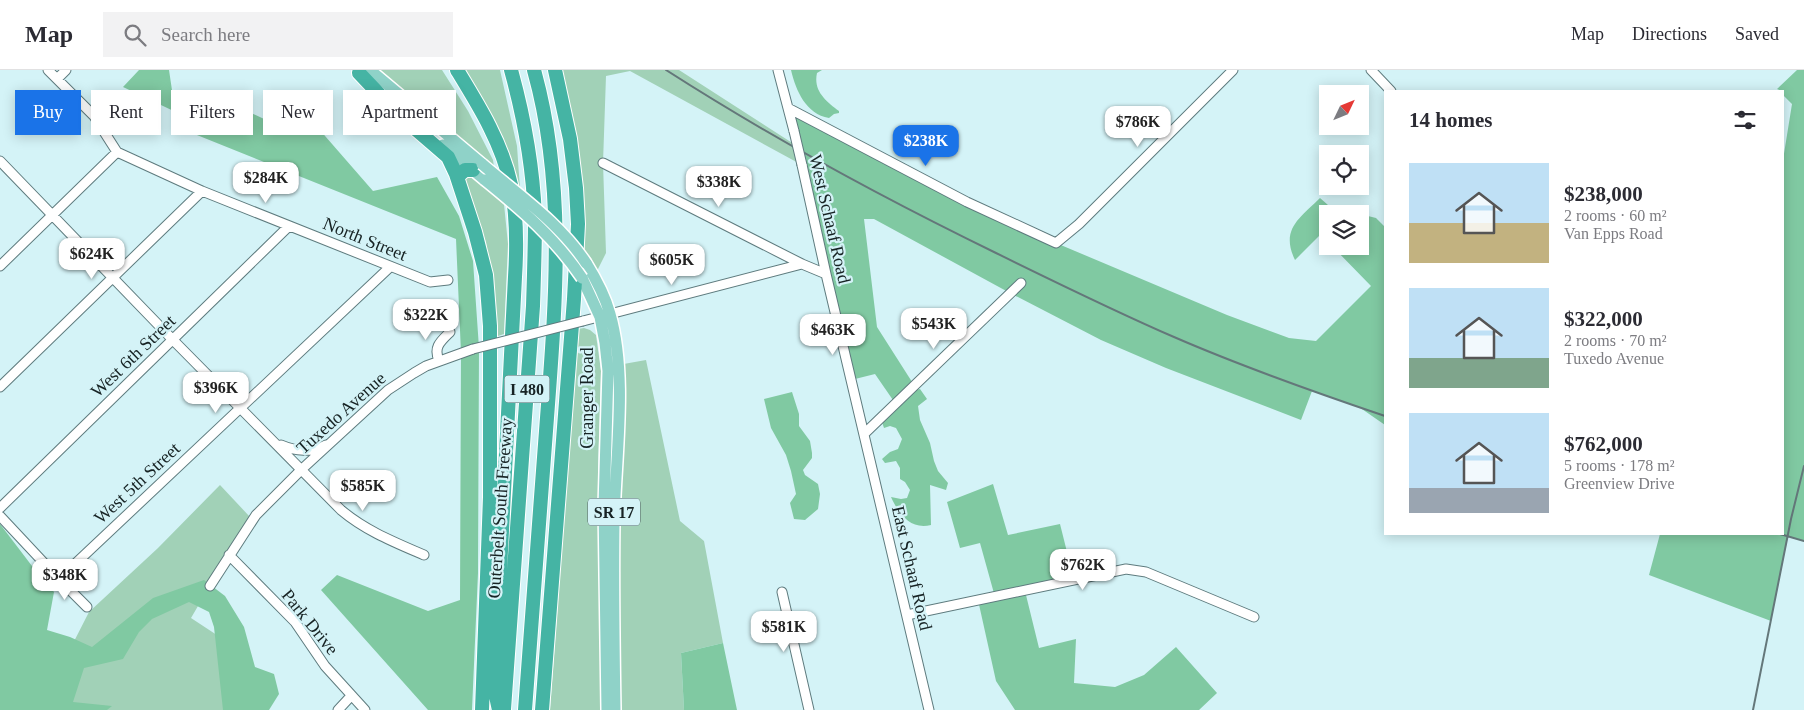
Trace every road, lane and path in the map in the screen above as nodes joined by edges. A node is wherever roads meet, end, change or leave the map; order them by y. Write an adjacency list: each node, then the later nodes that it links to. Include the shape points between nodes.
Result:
1 (48, 70): 12 (street)
2 (66, 70): 12 (street)
3 (448, 70): 15 (highway, via 464,94)
4 (457, 70): 15 (highway)
5 (511, 70): 56 (highway, Outerbelt South Freeway / I 480, via 526,134 535,240)
6 (534, 70): 57 (highway, I 480, via 552,169 557,258)
7 (555, 70): 58 (highway, via 570,139 578,224)
8 (778, 70): 14 (street, West Schaaf Road)
9 (1233, 70): 14 (street, via 1056,243 967,202)
10 (1371, 70): 13 (street)
11 (362, 71): 19 (main road, Granger Road / SR 17); 20 (highway, via 397,113 448,157)
12 (56, 79): 16 (street, via 94,116)
13 (1390, 90)
14 (788, 108): 27 (street, West Schaaf Road, bridge)
15 (481, 111): 55 (highway, via 507,171 513,195 516,237 494,687)
16 (117, 152): 21 (street, North Street); 22 (street)
17 (0, 161): 22 (street, Tuxedo Avenue)
18 (603, 163): 24 (street)
19 (477, 167): 20 (highway, via 465,170); 31 (main road, Granger Road / SR 17, bridge, via 485,180 538,225 559,248); 31 (main road, Granger Road / SR 17, bridge, via 557,228 574,246 601,290)
20 (457, 177): 54 (highway, via 484,262 490,326 490,497)
21 (202, 191): 23 (street, North Street); 28 (street)
22 (53, 215): 25 (street); 28 (street, Tuxedo Avenue)
23 (288, 227): 26 (street, North Street); 33 (street, West 6th Street)
24 (802, 264): 27 (street); 31 (street, Tuxedo Avenue)
25 (0, 266)
26 (390, 267): 29 (street, North Street, via 430,282); 36 (street, West 5th Street)
27 (826, 274): 37 (street, West Schaaf Road)
28 (113, 277): 33 (street, Tuxedo Avenue); 35 (street)
29 (448, 280)
30 (1020, 283): 37 (street)
31 (605, 316): 34 (street, Tuxedo Avenue, bridge); 59 (main road, Granger Road / SR 17, via 608,371 604,506); 60 (main road, Granger Road / SR 17, via 617,352 619,410 614,530)
32 (450, 332): 34 (street, via 437,345)
33 (174, 340): 36 (street, Tuxedo Avenue); 41 (street, West 6th Street)
34 (439, 360): 39 (street, Tuxedo Avenue, via 388,390)
35 (0, 387)
36 (241, 407): 38 (street, Tuxedo Avenue); 45 (street, West 5th Street)
37 (864, 434): 49 (street, East Schaaf Road)
38 (272, 439): 39 (street, via 291,449 301,450 313,450); 40 (street, Tuxedo Avenue)
39 (333, 441): 40 (street, Tuxedo Avenue)
40 (302, 469): 43 (street, via 256,515); 44 (street, via 354,520 380,536)
41 (0, 508)
42 (0, 516): 45 (street)
43 (229, 555): 46 (street); 51 (street, Park Drive, via 295,622)
44 (424, 555)
45 (59, 579): 48 (street)
46 (210, 586)
47 (782, 592): 61 (street)
48 (88, 607)
49 (907, 615): 50 (street, via 1126,569 1146,572); 62 (street, East Schaaf Road)
50 (1254, 617)
51 (351, 696): 52 (street); 53 (street, Park Drive)
52 (338, 710)
53 (365, 710)
54 (482, 710)
55 (499, 710)
56 (504, 710)
57 (525, 710)
58 (542, 710)
59 (607, 710)
60 (615, 710)
61 (809, 710)
62 (929, 710)

